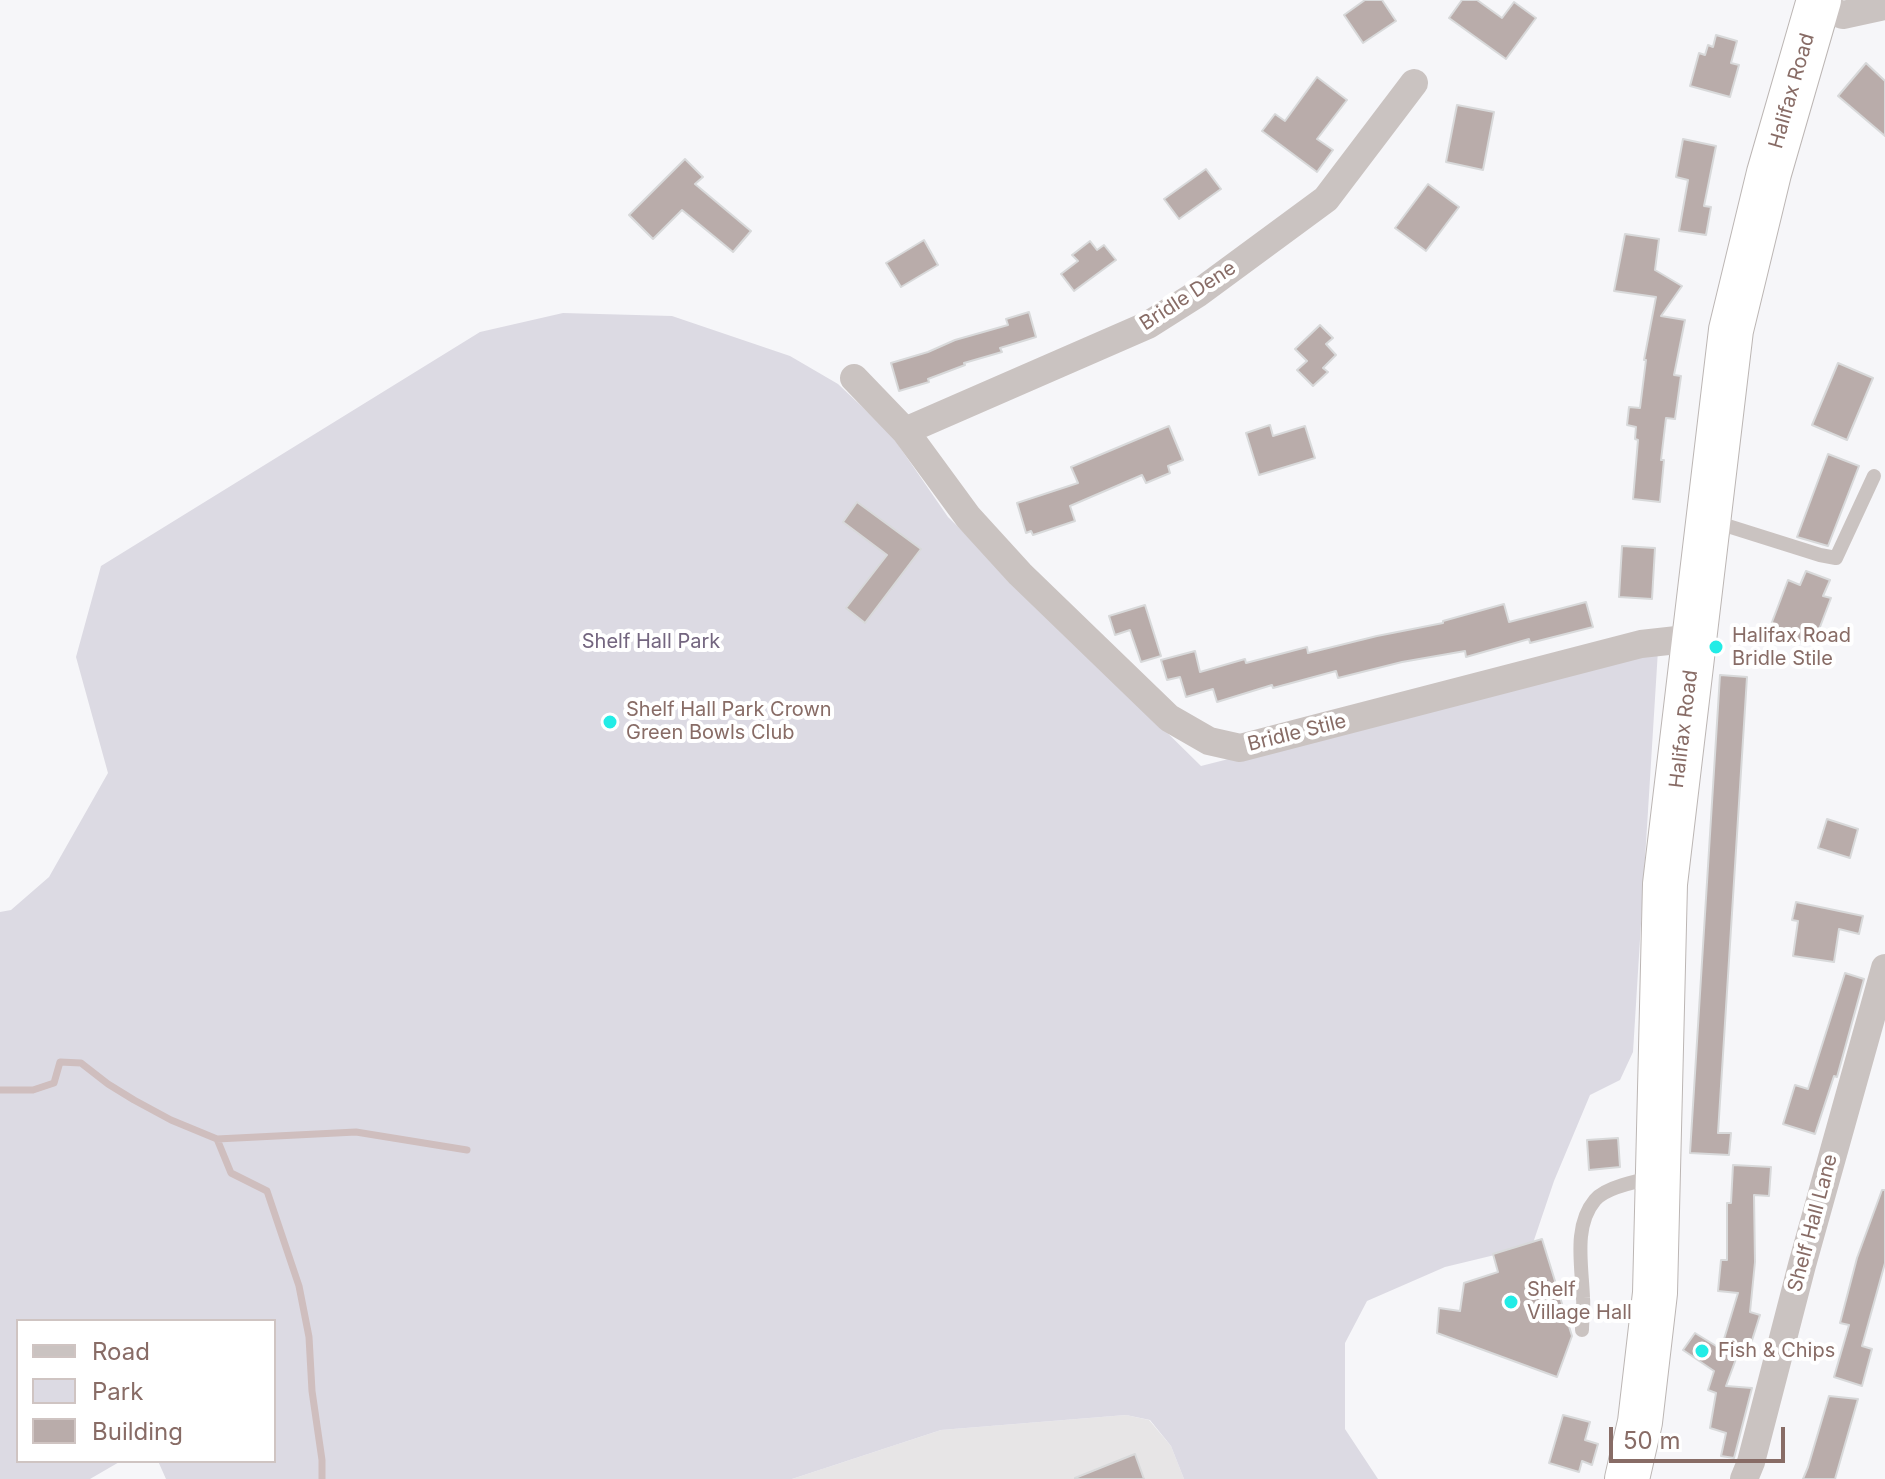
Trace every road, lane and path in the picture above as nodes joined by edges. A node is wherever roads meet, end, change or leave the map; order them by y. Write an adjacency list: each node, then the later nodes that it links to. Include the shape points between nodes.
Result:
1 (1818, 3): 2 (street, via 1843,15); 7 (highway, Halifax Road, via 1731,330)
2 (1885, 6)
3 (1414, 83): 5 (street, Bridle Dene, via 1326,199 1197,294 1148,325)
4 (854, 378): 5 (street, Bridle Stile)
5 (905, 431): 8 (street, Bridle Stile, via 968,517 1020,574 1169,718 1209,741 1240,748 1641,644)
6 (1874, 476): 7 (lane, via 1836,558)
7 (1709, 521): 8 (highway, Halifax Road)
8 (1695, 638): 10 (highway, Halifax Road, via 1665,884)
9 (1885, 968): 13 (street, Shelf Hall Lane)
10 (1658, 1177): 11 (lane, via 1596,1198 1585,1218 1580,1245); 12 (highway, Halifax Road, via 1655,1293 1640,1422)
11 (1582, 1330)
12 (1627, 1479)
13 (1744, 1479)

